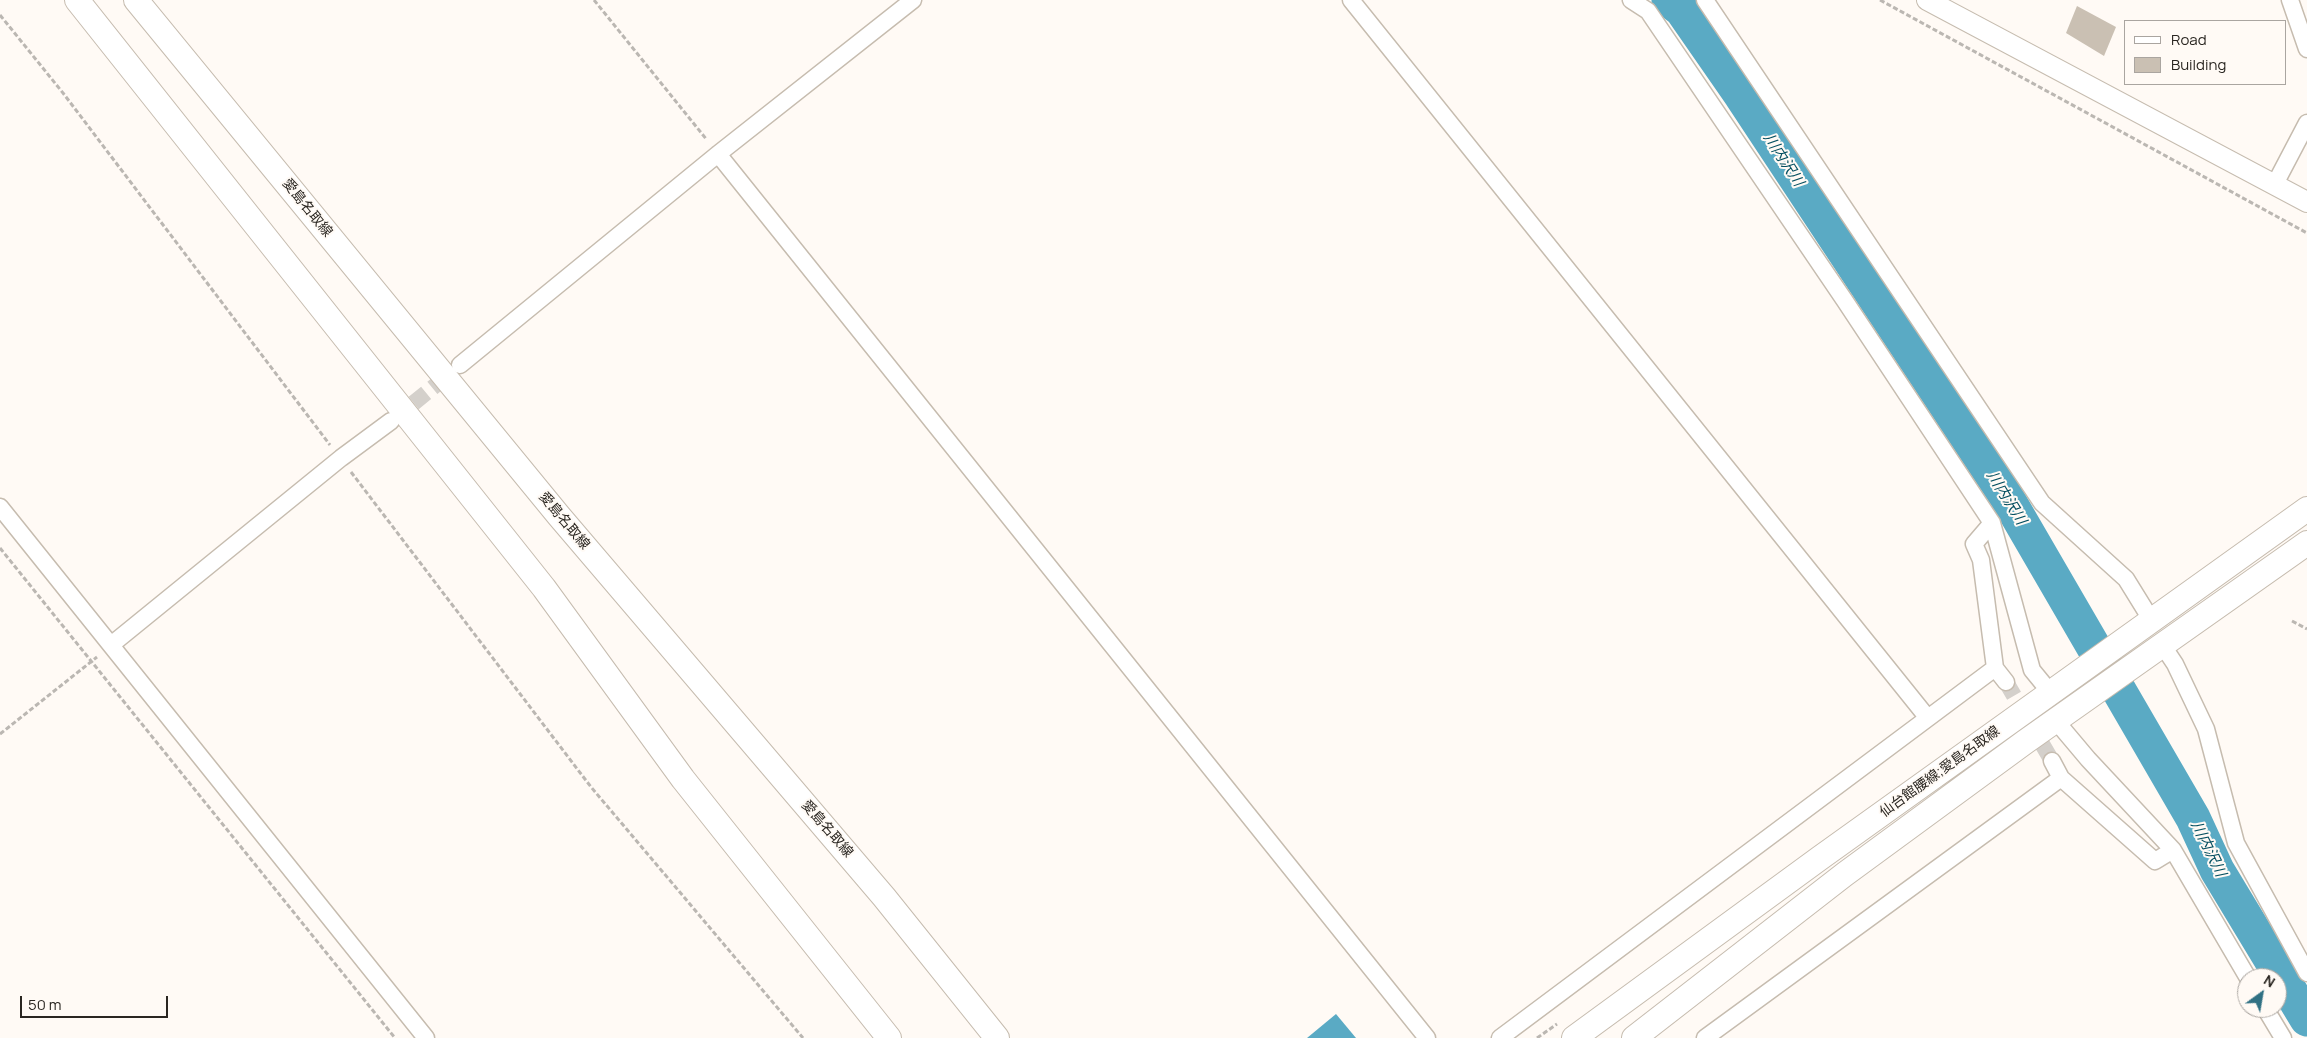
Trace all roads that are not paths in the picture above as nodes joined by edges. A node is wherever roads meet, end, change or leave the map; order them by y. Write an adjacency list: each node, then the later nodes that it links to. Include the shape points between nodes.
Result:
1 (77, 0): 35 (main road, via 544,588 683,779)
2 (136, 0): 36 (main road, 愛島名取線, via 559,516 884,897)
3 (913, 0): 11 (street)
4 (1351, 0): 26 (street)
5 (1631, 0): 18 (street, via 1648,11)
6 (1705, 0): 20 (street, via 2042,503 2126,579)
7 (1927, 0): 12 (street)
8 (2290, 0): 9 (street)
9 (2307, 49)
10 (2307, 123): 12 (street)
11 (718, 154): 14 (street); 37 (street)
12 (2275, 184): 13 (street)
13 (2307, 202)
14 (460, 365)
15 (391, 421): 21 (street)
16 (0, 507): 21 (street)
17 (2307, 509): 20 (main road, 仙台館腰線;愛島名取線)
18 (1992, 523): 23 (street, via 1974,544 1981,560); 25 (street, via 2032,670)
19 (2307, 543): 22 (main road, 仙台館腰線;愛島名取線)
20 (2152, 622): 25 (main road, 仙台館腰線;愛島名取線)
21 (111, 646): 34 (street)
22 (2155, 652): 27 (main road, 仙台館腰線;愛島名取線); 32 (street, via 2175,664 2206,729 2236,843)
23 (1996, 668): 24 (street); 26 (street)
24 (2006, 682)
25 (2058, 687): 39 (main road, 仙台館腰線;愛島名取線)
26 (1927, 718): 38 (street)
27 (2056, 721): 30 (street); 40 (main road, 仙台館腰線;愛島名取線, via 1845,874)
28 (2052, 761): 29 (street)
29 (2061, 778): 30 (street, via 2155,861); 41 (street)
30 (2173, 850): 31 (street)
31 (2242, 968)
32 (2307, 973)
33 (2272, 1018): 42 (street)
34 (426, 1038)
35 (889, 1038)
36 (997, 1038)
37 (1427, 1038)
38 (1500, 1038)
39 (1574, 1038)
40 (1634, 1038)
41 (1705, 1038)
42 (2283, 1038)

